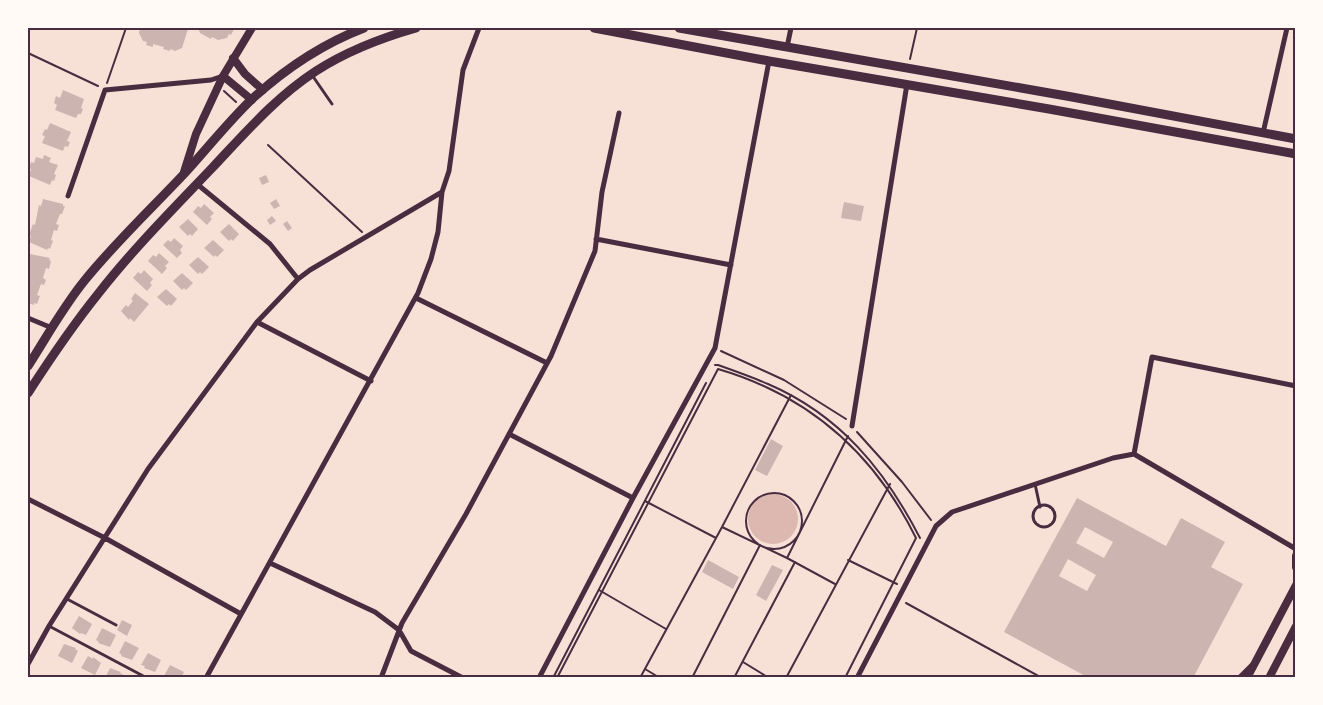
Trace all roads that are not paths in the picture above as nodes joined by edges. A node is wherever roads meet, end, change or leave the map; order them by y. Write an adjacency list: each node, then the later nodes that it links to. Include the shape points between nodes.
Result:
1 (252, 28): 10 (street)
2 (364, 28): 15 (main road, via 302,60)
3 (416, 28): 12 (main road, via 371,42)
4 (479, 28): 25 (street, via 463,70 450,171)
5 (594, 28): 11 (main road)
6 (679, 28): 9 (main road)
7 (791, 28): 9 (street)
8 (1287, 28): 20 (street)
9 (787, 48): 20 (main road)
10 (233, 58): 13 (street); 15 (street)
11 (770, 61): 14 (main road); 28 (street)
12 (312, 74): 17 (lane); 18 (main road)
13 (223, 76): 16 (street); 23 (street, via 196,134); 26 (street, via 211,80 104,90)
14 (906, 84): 22 (main road); 39 (street)
15 (263, 90): 16 (main road)
16 (252, 100): 18 (main road); 23 (main road)
17 (332, 104)
18 (266, 112): 24 (main road)
19 (619, 113): 27 (street, via 602,192)
20 (1263, 133): 21 (main road)
21 (1296, 139)
22 (1296, 154)
23 (184, 174): 33 (main road, via 83,282)
24 (197, 184): 29 (street, via 270,244); 38 (main road, via 99,292)
25 (442, 192): 29 (street); 30 (street, via 438,232)
26 (68, 196)
27 (596, 239): 28 (street); 34 (street, via 595,251)
28 (731, 265): 43 (street, via 715,348)
29 (298, 279): 32 (street)
30 (416, 298): 34 (street); 36 (street)
31 (28, 318): 33 (street)
32 (257, 322): 36 (street); 46 (street, via 148,469)
33 (53, 328): 35 (main road)
34 (547, 363): 40 (street)
35 (28, 366)
36 (371, 381): 49 (street)
37 (1296, 386): 41 (street, via 1152,357)
38 (28, 393)
39 (852, 426)
40 (509, 434): 43 (street); 57 (street)
41 (1134, 454): 42 (street); 47 (street)
42 (1035, 483): 45 (lane); 65 (street, via 952,512 936,526)
43 (633, 498): 64 (street)
44 (28, 500): 46 (street)
45 (1040, 507): 45 (lane, via 1033,514 1034,521 1046,527 1054,520 1054,513 1047,506)
46 (105, 538): 52 (street); 53 (street)
47 (1296, 549)
48 (1296, 556): 50 (street)
49 (270, 563): 53 (street); 57 (street, via 375,612)
50 (1296, 567)
51 (1296, 585): 58 (street)
52 (67, 598): 54 (lane); 55 (street)
53 (241, 614): 61 (street)
54 (116, 625)
55 (49, 626): 59 (street); 60 (lane)
56 (1296, 626): 68 (street)
57 (399, 630): 62 (street); 63 (street, via 411,651)
58 (1254, 663): 66 (street); 67 (street)
59 (28, 664)
60 (147, 678)
61 (206, 678)
62 (381, 678)
63 (462, 678)
64 (540, 678)
65 (857, 678)
66 (1239, 678)
67 (1247, 678)
68 (1269, 678)

